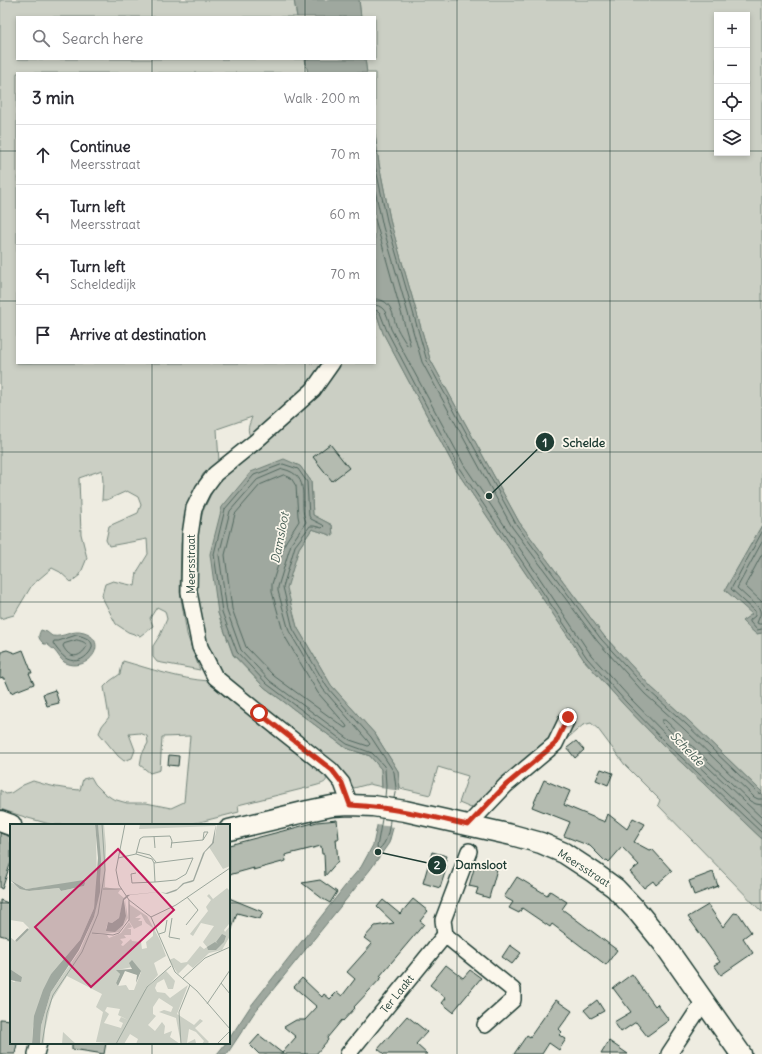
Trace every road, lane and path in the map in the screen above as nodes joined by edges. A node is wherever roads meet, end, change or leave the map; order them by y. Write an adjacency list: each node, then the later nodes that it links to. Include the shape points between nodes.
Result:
1 (331, 364): 3 (street, Meersstraat, via 313,390 215,474 203,490 194,508 190,535 189,592 200,647 215,678 332,770 342,783)
2 (568, 717): 6 (street, via 555,744 506,785)
3 (350, 805): 6 (main road, Meersstraat, via 404,811); 7 (main road, Meersstraat, via 332,806)
4 (0, 821): 5 (main road)
5 (10, 825)
6 (468, 825): 10 (main road, Meersstraat, via 541,843 564,853 615,888 663,943)
7 (230, 830)
8 (470, 851): 9 (street, via 444,920)
9 (445, 935): 11 (street, via 513,990 513,1000); 14 (street, Ter Laakt)
10 (704, 1001): 15 (street); 16 (main road, Meersstraat)
11 (485, 1025)
12 (39, 1044): 13 (street)
13 (36, 1054)
14 (348, 1054)
15 (669, 1054)
16 (741, 1054)

